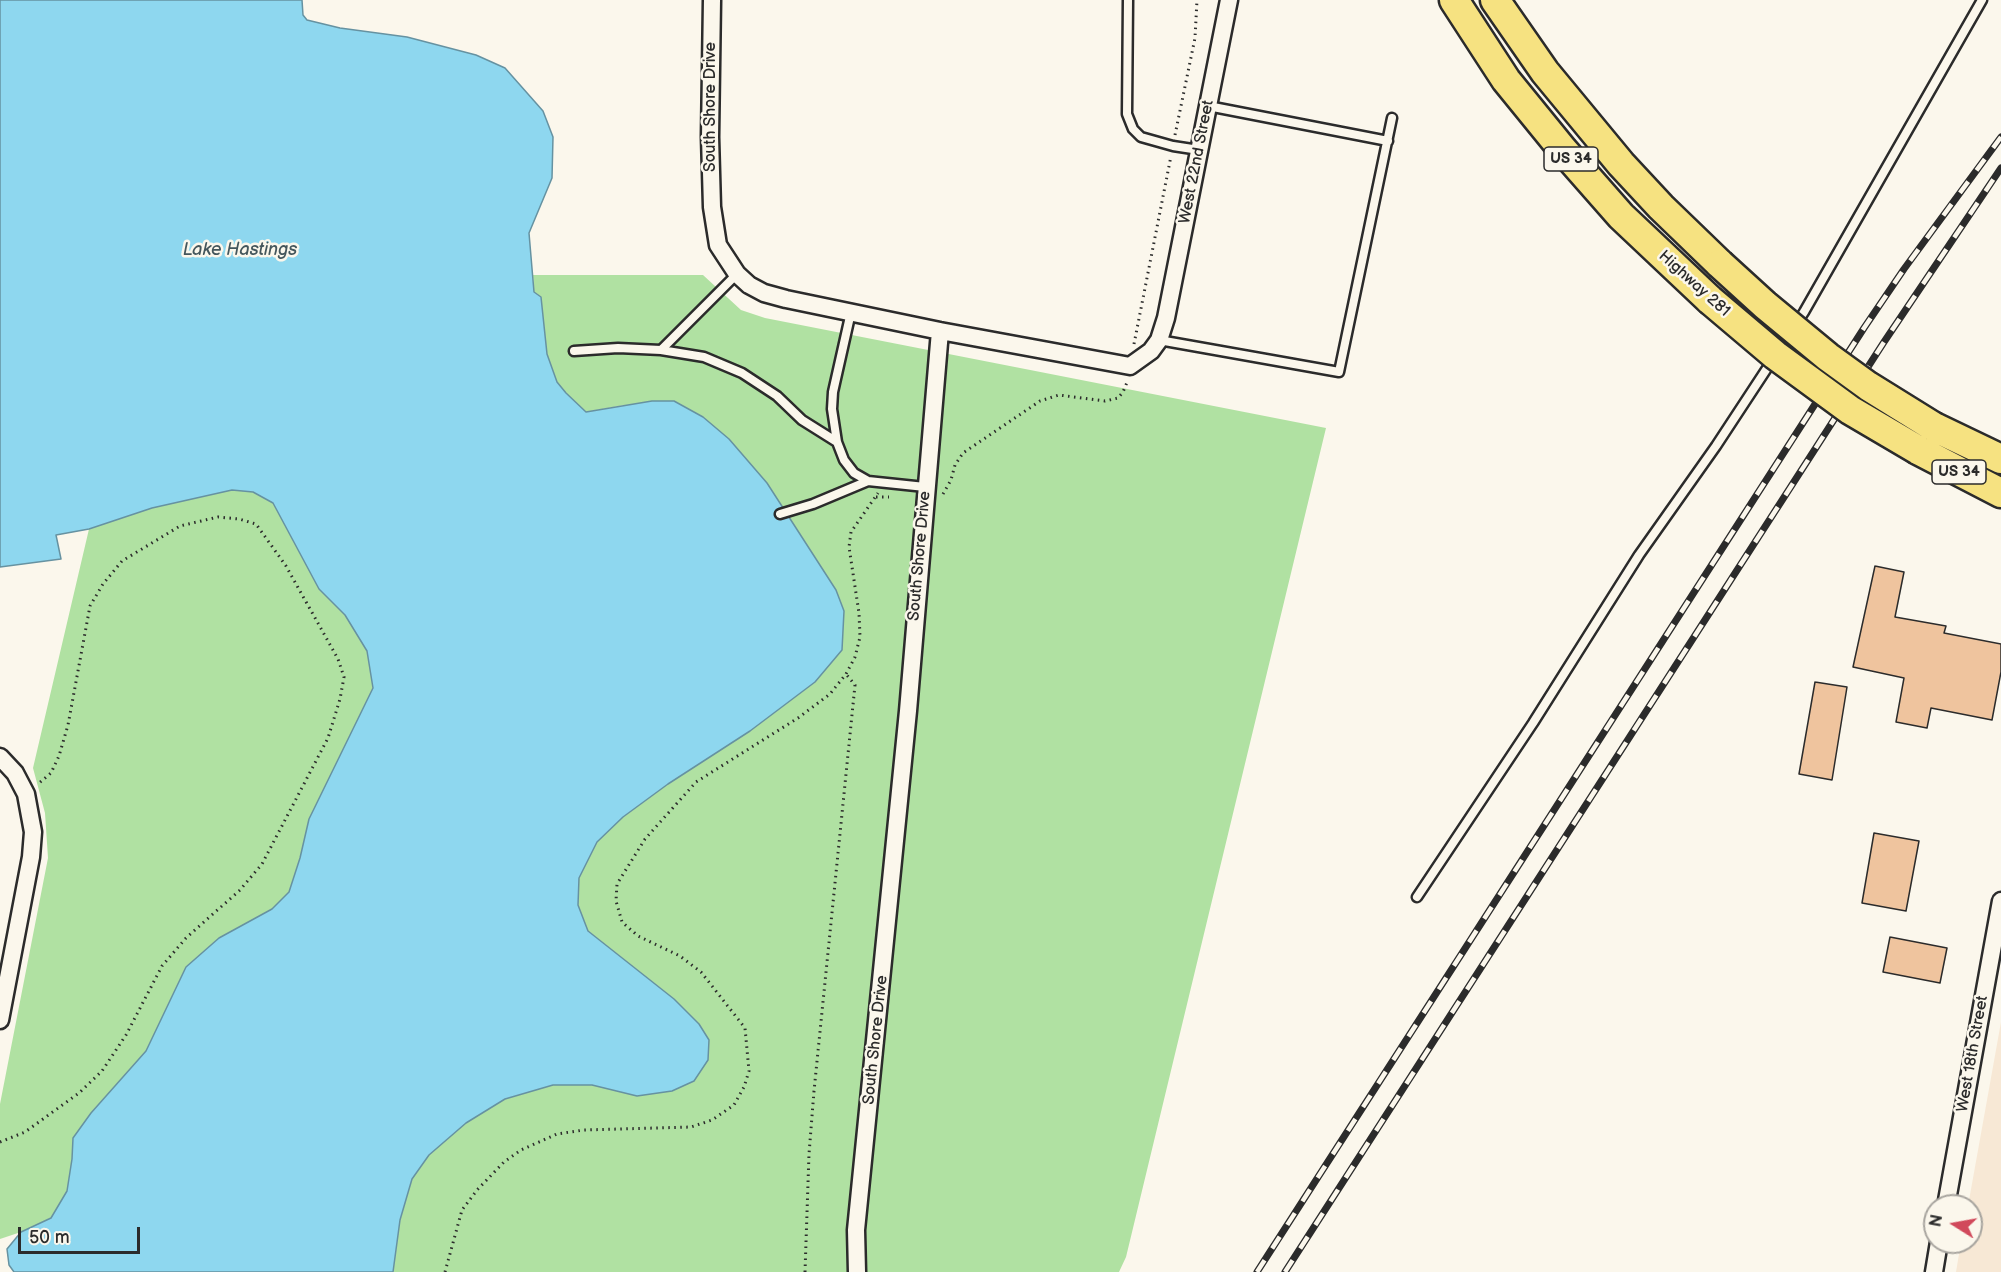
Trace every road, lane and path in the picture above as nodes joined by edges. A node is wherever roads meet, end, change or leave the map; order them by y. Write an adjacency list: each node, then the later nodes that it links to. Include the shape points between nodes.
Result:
1 (712, 0): 13 (street, South Shore Drive, via 712,207 718,245)
2 (1128, 0): 11 (lane, via 1127,114 1132,129 1141,137)
3 (1197, 0): 11 (path, via 1195,38)
4 (1229, 0): 8 (street, West 22nd Street)
5 (1454, 0): 25 (highway, Highway 281 / US 34, bridge, via 1506,80 1563,150 1621,216 1710,300 1833,397 1918,450)
6 (1495, 0): 21 (highway, Highway 281 / US 34, bridge, via 1545,72 1614,156 1720,264 1780,318 1868,386 1934,427)
7 (1982, 0): 31 (lane, via 1804,312)
8 (1208, 106): 10 (lane); 12 (street, West 22nd Street)
9 (1392, 118): 10 (lane)
10 (1388, 141): 16 (lane, via 1339,372)
11 (1173, 146): 12 (lane); 19 (path)
12 (1199, 150): 16 (street, West 22nd Street)
13 (736, 274): 14 (street, South Shore Drive, via 764,293); 17 (lane)
14 (852, 312): 15 (street, South Shore Drive); 20 (lane, via 833,392)
15 (940, 331): 19 (street); 24 (street, South Shore Drive)
16 (1162, 332): 19 (street, via 1151,351)
17 (661, 350): 18 (lane); 20 (lane, via 704,357 742,373)
18 (574, 351)
19 (1130, 366): 24 (path, via 1118,398 1105,401 1059,395 1040,401 963,453 946,491 940,495)
20 (837, 442): 22 (lane, via 854,473)
21 (2001, 459)
22 (868, 481): 23 (lane); 27 (lane)
23 (882, 483): 24 (lane); 26 (path)
24 (925, 492): 26 (path); 39 (street, South Shore Drive, via 856,1230)
25 (2001, 493)
26 (876, 497): 28 (path, via 851,532 849,547 860,637)
27 (780, 514)
28 (846, 674): 37 (path, via 830,694 798,718 696,782 645,839 617,884 616,901 622,922 638,936 680,956 701,972 745,1028 749,1071 734,1105 712,1120 691,1127 584,1130 557,1134 520,1150 504,1162 462,1210); 38 (path, via 855,685 813,1101)
29 (0, 758): 30 (street, via 15,772)
30 (26, 794): 33 (street, via 33,832 32,857); 34 (path, via 51,773 59,756 90,606 122,561 180,526 218,517 256,524 286,566 341,668 344,677 340,699 328,738 262,864 162,966 102,1071 26,1132)
31 (1417, 897)
32 (2001, 901): 35 (street, West 18th Street)
33 (0, 1020)
34 (0, 1142)
35 (1948, 1194)
36 (1937, 1254): 40 (street)
37 (445, 1272)
38 (805, 1272)
39 (856, 1272)
40 (1934, 1272)

